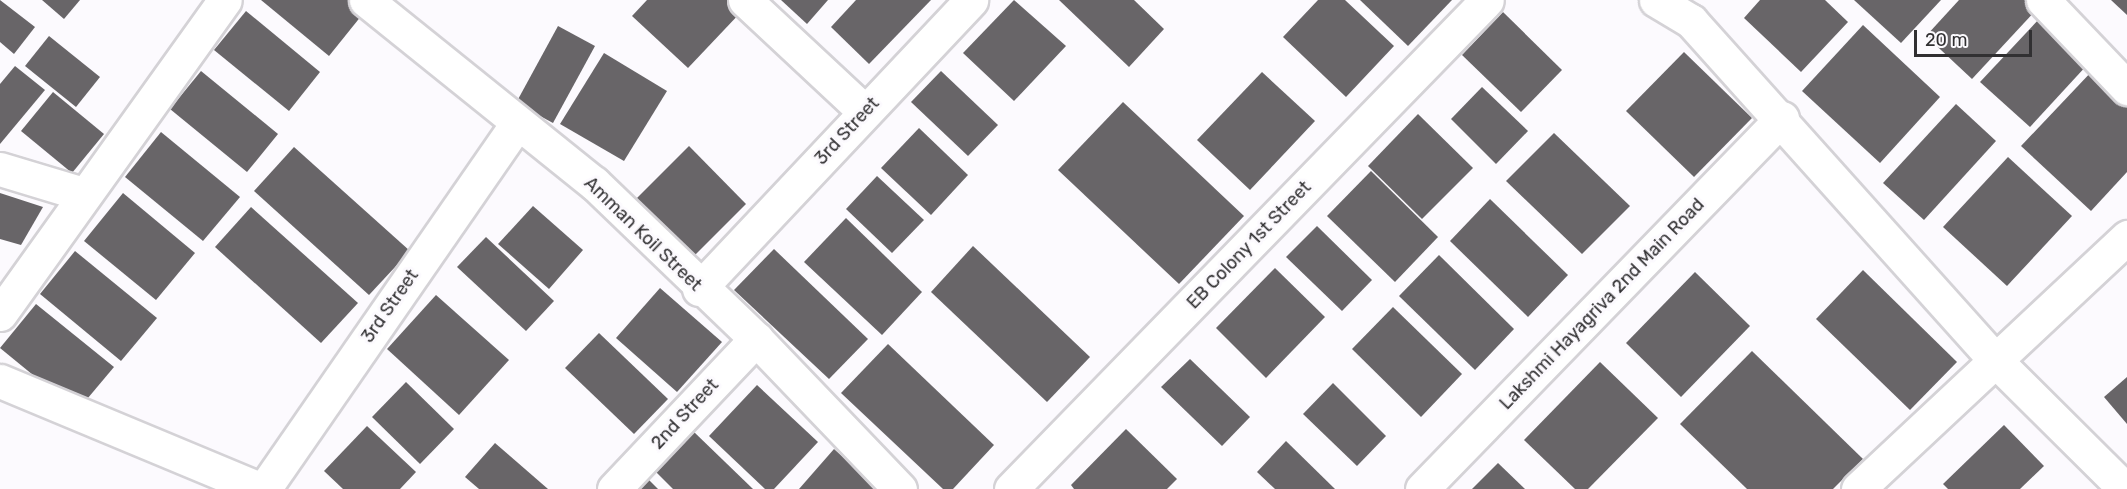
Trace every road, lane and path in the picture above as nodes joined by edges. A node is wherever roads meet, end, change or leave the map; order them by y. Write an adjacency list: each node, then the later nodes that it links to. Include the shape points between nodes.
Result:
1 (225, 0): 14 (street)
2 (366, 0): 12 (street, Amman Koil Street)
3 (746, 0): 10 (street)
4 (971, 0): 10 (street, 3rd Street)
5 (1487, 0): 24 (street, EB Colony 1st Street)
6 (1656, 0): 8 (street)
7 (2043, 0): 9 (street)
8 (1700, 10): 11 (street)
9 (2127, 88)
10 (865, 112): 16 (street, 3rd Street)
11 (1782, 118): 19 (street); 25 (street, Lakshmi Hayagriva 2nd Main Road)
12 (517, 124): 16 (street, Amman Koil Street, via 594,183); 21 (street, 3rd Street)
13 (0, 169): 14 (street)
14 (83, 194): 17 (street)
15 (2127, 237): 19 (street)
16 (699, 289): 18 (street, Amman Koil Street)
17 (0, 314)
18 (756, 339): 22 (street, 2nd Street); 23 (street, Amman Koil Street)
19 (1994, 359): 26 (street); 27 (street)
20 (0, 381): 21 (street)
21 (262, 489)
22 (614, 489)
23 (900, 489)
24 (1011, 489)
25 (1422, 489)
26 (1858, 489)
27 (2125, 489)

